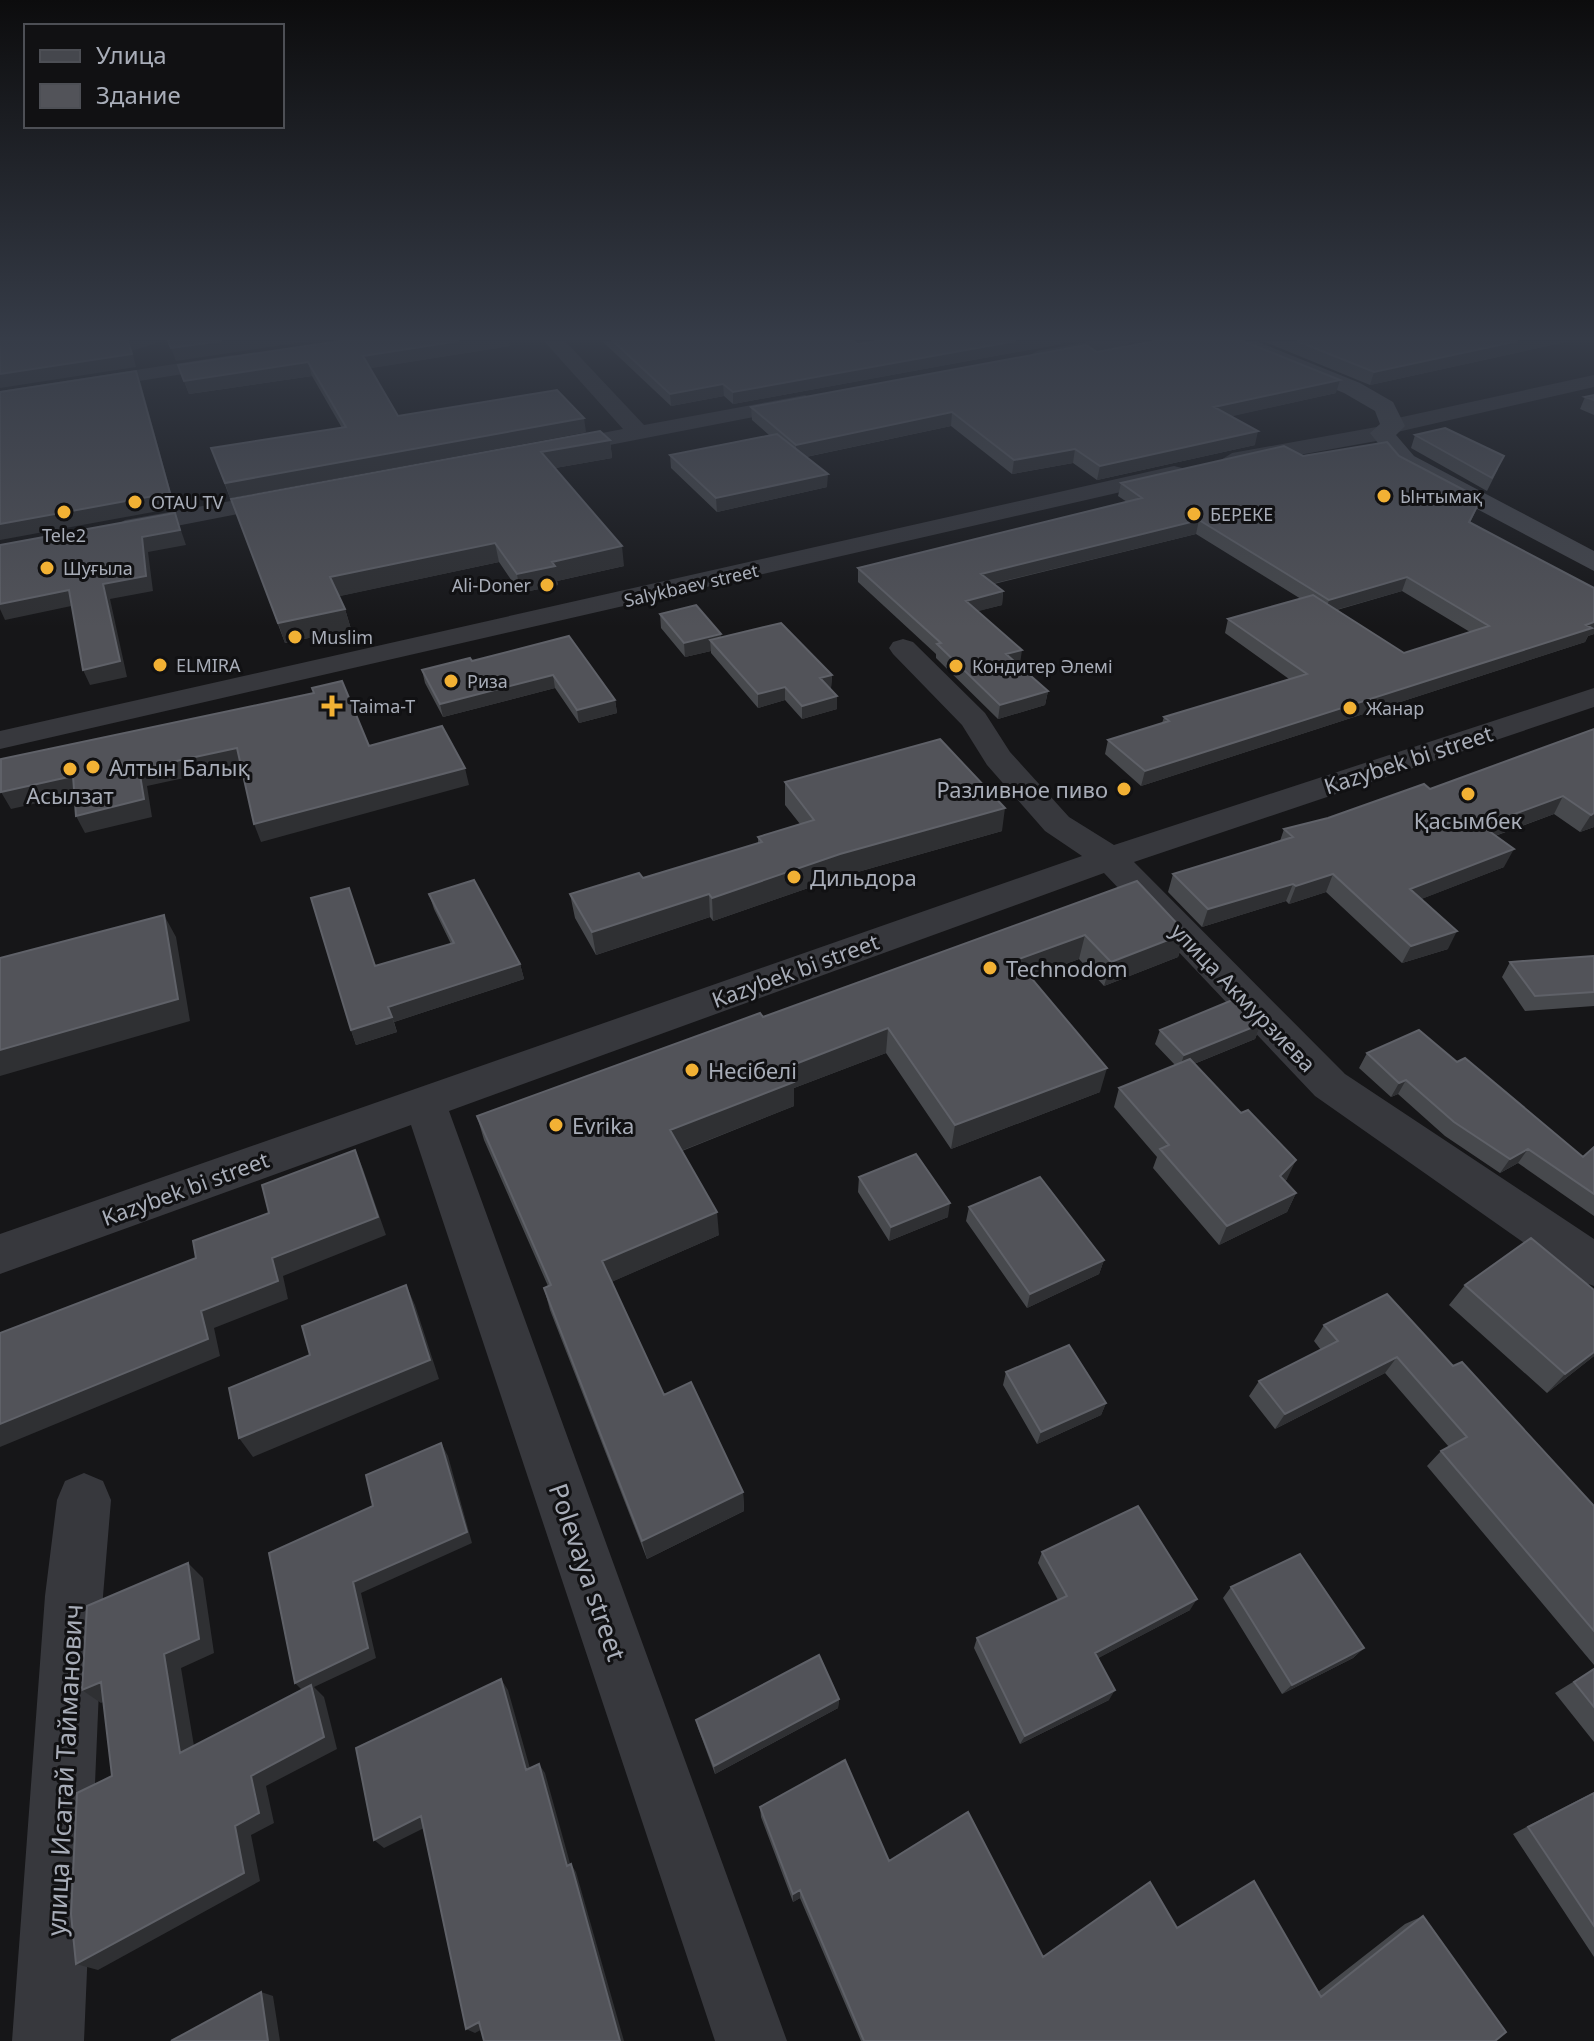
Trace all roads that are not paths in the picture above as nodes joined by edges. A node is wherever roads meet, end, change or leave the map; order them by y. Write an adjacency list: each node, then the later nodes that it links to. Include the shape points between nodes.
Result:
1 (621, 436): 4 (street)
2 (1349, 436): 10 (street, Salykbaev street)
3 (1392, 436): 7 (main road, via 1405,461)
4 (530, 453)
5 (314, 493): 6 (street)
6 (98, 533)
7 (1594, 562)
8 (903, 648): 11 (street, улица Акмурзиева, via 974,720 998,758 1057,824)
9 (1594, 697): 11 (street, Kazybek bi street)
10 (0, 740)
11 (1110, 858): 12 (street, Kazybek bi street); 14 (street, улица Акмурзиева, via 1330,1085)
12 (425, 1102): 13 (street, Kazybek bi street); 17 (street, Polevaya street)
13 (0, 1254)
14 (1594, 1265)
15 (84, 1500): 16 (street, улица Исатай Тайманович)
16 (48, 2041)
17 (751, 2041)

